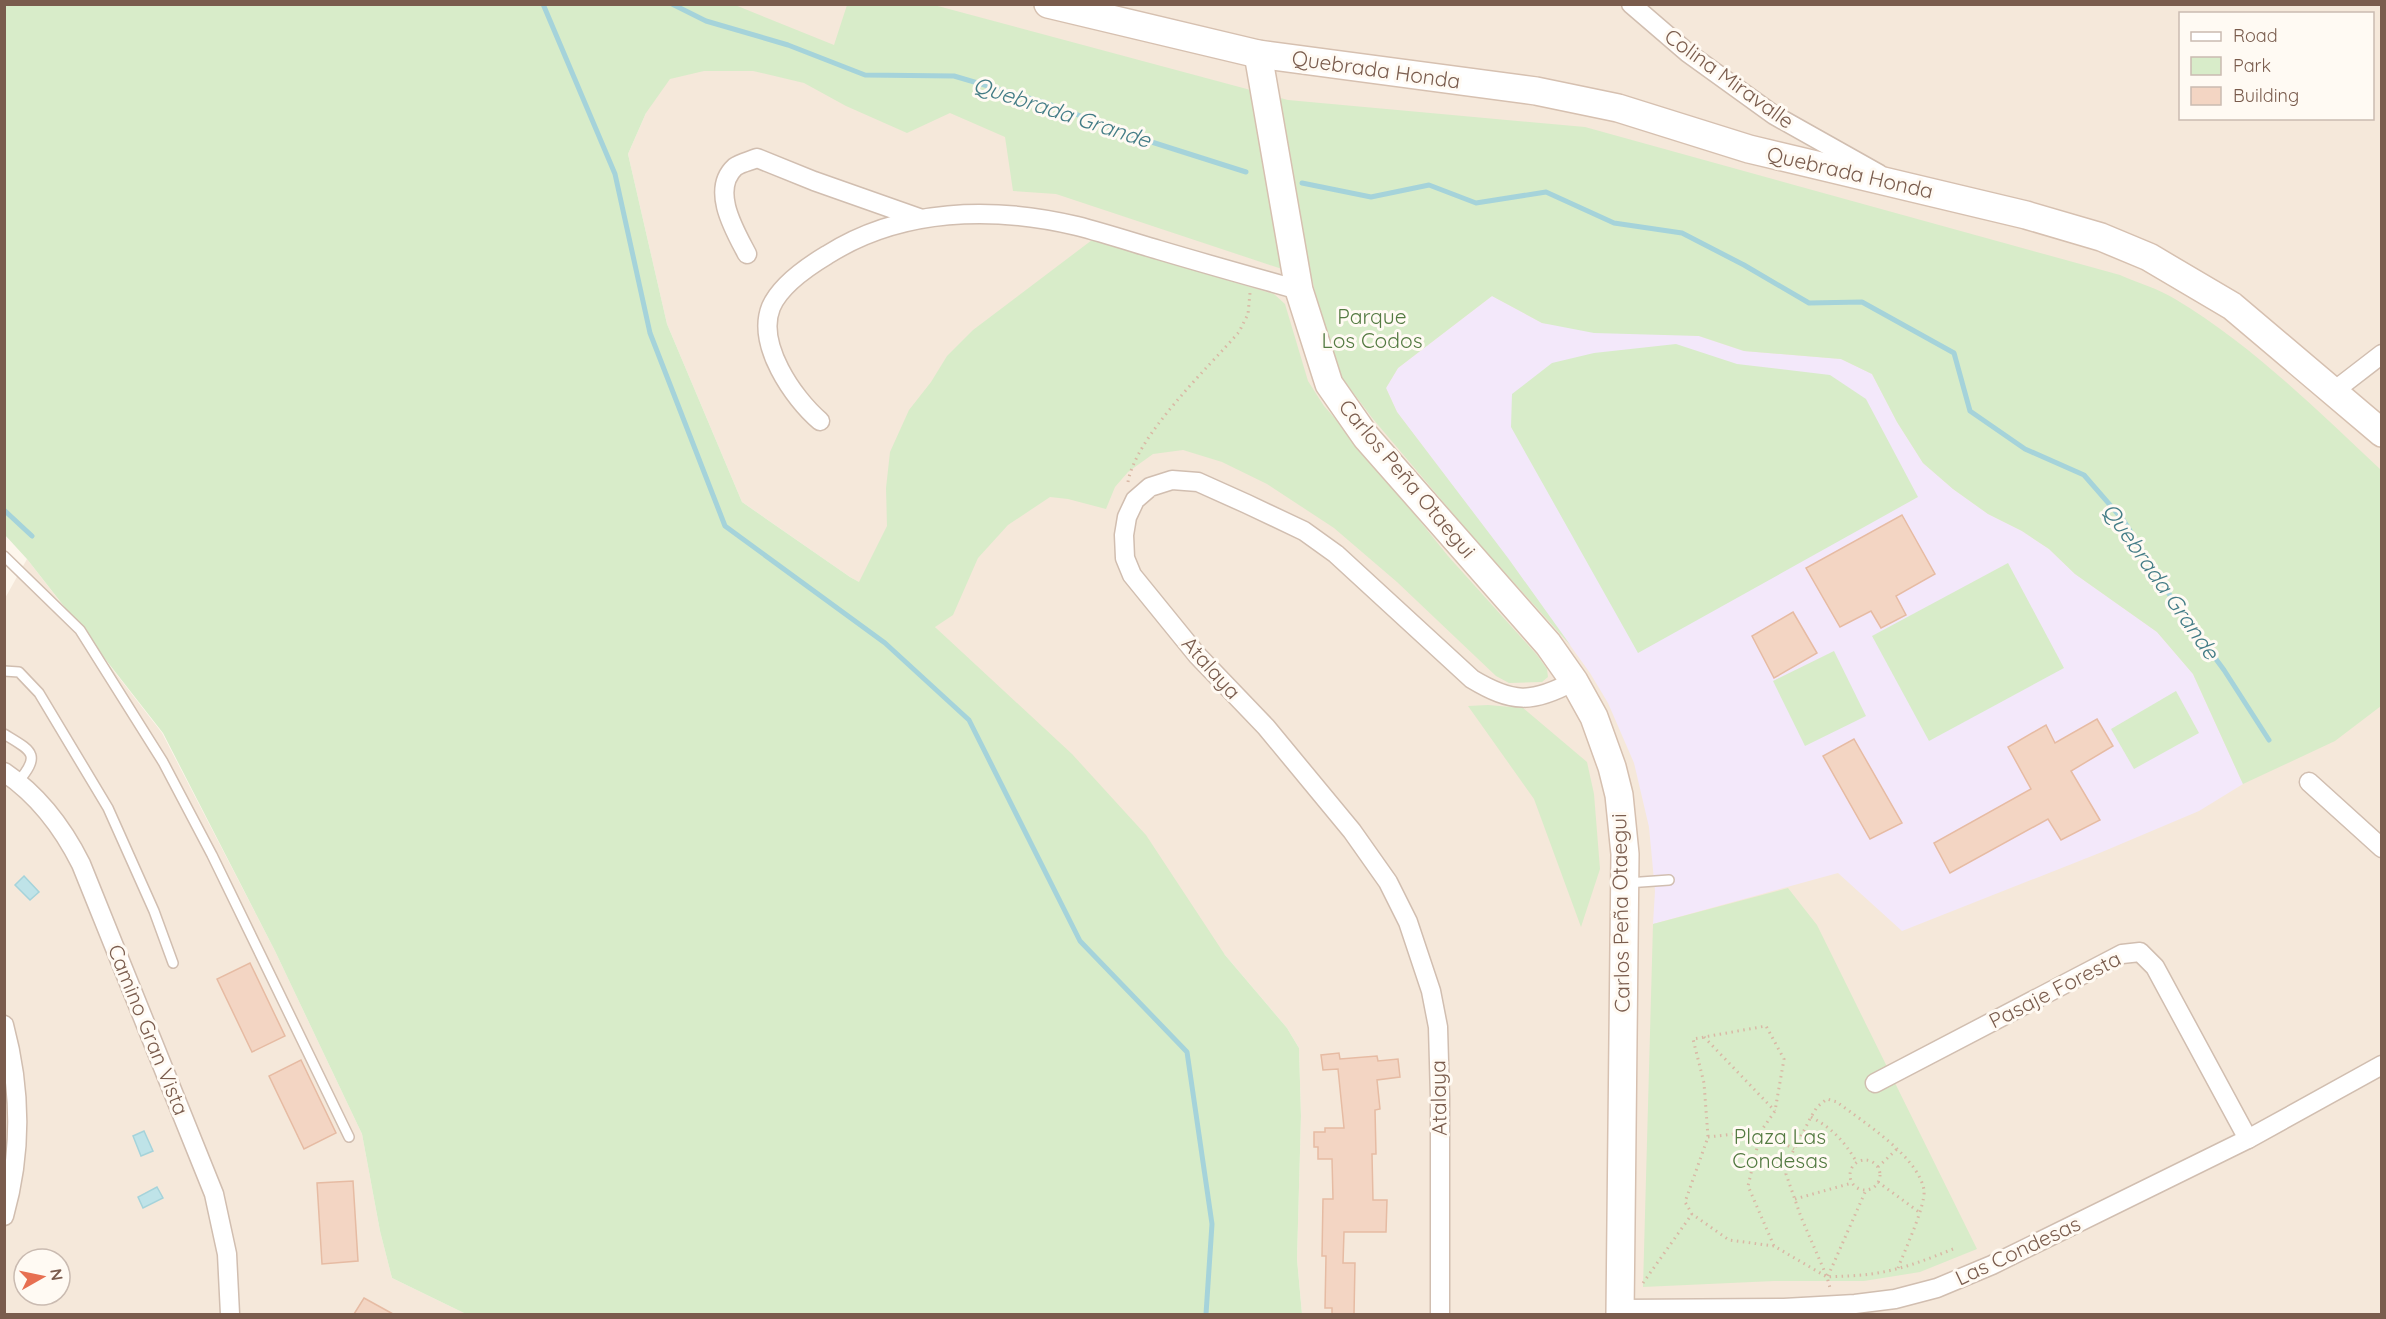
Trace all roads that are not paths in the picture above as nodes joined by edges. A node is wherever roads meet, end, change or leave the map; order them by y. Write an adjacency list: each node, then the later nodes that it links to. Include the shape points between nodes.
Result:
1 (1048, 4): 3 (street)
2 (1631, 4): 4 (street, Colina Miravalle, via 1688,53 1774,116)
3 (1258, 54): 4 (street, Quebrada Honda, via 1536,91 1618,108 1749,149); 7 (street, Carlos Peña Otaegui)
4 (1894, 183): 9 (street, Quebrada Honda, via 2026,215 2101,237 2149,257 2232,306)
5 (919, 218): 6 (street, via 757,158 736,166 725,179 730,223); 7 (street, via 1014,215 1076,226); 10 (street, via 847,242 776,295 768,314 774,359 796,396)
6 (747, 254)
7 (1299, 290): 14 (street, Carlos Peña Otaegui, via 1329,384 1366,436 1540,635)
8 (2382, 354): 9 (street)
9 (2334, 391): 11 (street, Quebrada Honda)
10 (820, 421)
11 (2382, 434)
12 (4, 556): 25 (lane, via 80,630 163,762)
13 (4, 671): 21 (lane, via 19,672 39,693 108,808)
14 (1574, 681): 20 (street, Carlos Peña Otaegui, via 1594,717 1612,767 1623,824); 30 (street, Atalaya, via 1532,697 1495,693 1472,679 1336,554 1304,531 1198,482 1172,480 1150,487 1135,500 1127,517 1125,558 1132,575 1352,831 1388,882 1408,922 1431,991 1438,1027)
15 (4, 734): 16 (lane, via 26,747 31,755 30,768)
16 (11, 777): 29 (street, Camino Gran Vista, via 56,822 81,864 214,1194 227,1254)
17 (2309, 782): 18 (street)
18 (2382, 848)
19 (1668, 880): 20 (lane)
20 (1624, 883): 28 (street, Carlos Peña Otaegui)
21 (173, 963)
22 (4, 1025): 27 (street, via 14,1071 18,1126 14,1174)
23 (2382, 1065): 26 (street, Las Condesas)
24 (1875, 1083): 26 (street, Pasaje Foresta, via 2122,954 2140,952 2155,967)
25 (349, 1137)
26 (2248, 1139): 28 (street, Las Condesas, via 1992,1265 1895,1299 1784,1308)
27 (4, 1216)
28 (1620, 1312)
29 (230, 1314)
30 (1440, 1314)

